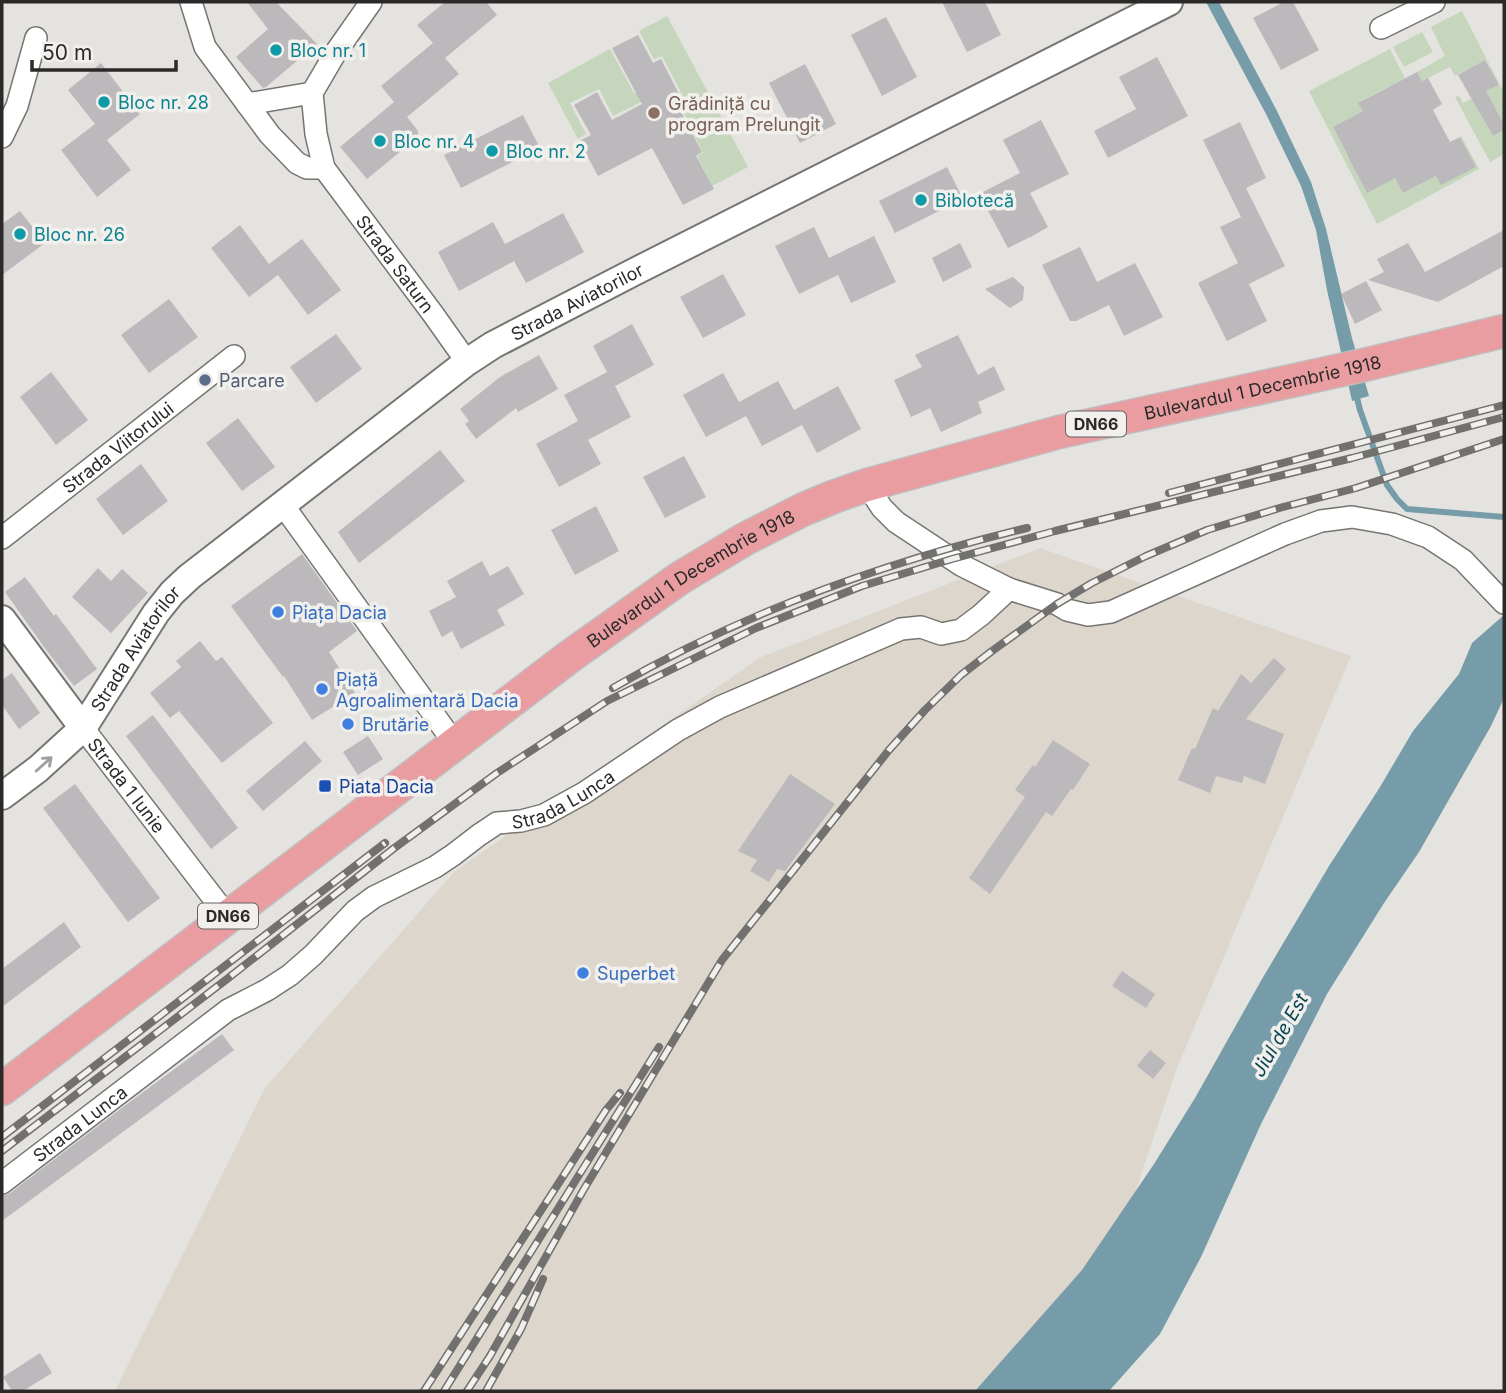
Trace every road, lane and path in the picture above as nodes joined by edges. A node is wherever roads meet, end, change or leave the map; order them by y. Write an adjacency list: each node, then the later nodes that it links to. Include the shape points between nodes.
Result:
1 (191, 2): 8 (street, via 205,47)
2 (372, 2): 7 (street)
3 (1169, 2): 13 (street, Strada Aviatorilor, via 634,272)
4 (1434, 2): 5 (street)
5 (1381, 28)
6 (36, 38): 9 (street, via 17,106)
7 (312, 93): 8 (street); 10 (street, Strada Saturn)
8 (247, 104): 10 (street, via 298,163)
9 (2, 137)
10 (324, 168): 13 (street, Strada Saturn)
11 (1504, 331): 14 (main road, Bulevardul 1 Decembrie 1918 / DN66, via 1059,432)
12 (234, 356): 16 (street, Strada Viitorului)
13 (467, 362): 15 (street, Strada Aviatorilor)
14 (867, 485): 17 (street, via 896,522 961,565); 21 (main road, Bulevardul 1 Decembrie 1918 / DN66, via 802,510 680,578)
15 (283, 505): 20 (street, Strada Aviatorilor, via 172,593); 21 (street)
16 (2, 538)
17 (1009, 589): 18 (street, via 1088,615 1111,612 1285,534 1352,516 1428,537 1463,560); 25 (street, Strada Lunca, via 961,630 941,634 922,627 901,629 720,707 544,815 497,823 435,867 373,897 290,975 228,1010)
18 (1500, 598)
19 (2, 619): 20 (street, Strada 1 Iunie)
20 (83, 728): 22 (street, Strada Aviatorilor, one-way to 20); 23 (street, Strada 1 Iunie)
21 (455, 744): 23 (main road, Bulevardul 1 Decembrie 1918 / DN66)
22 (2, 796)
23 (228, 916): 24 (main road, Bulevardul 1 Decembrie 1918 / DN66)
24 (2, 1089)
25 (2, 1183)

